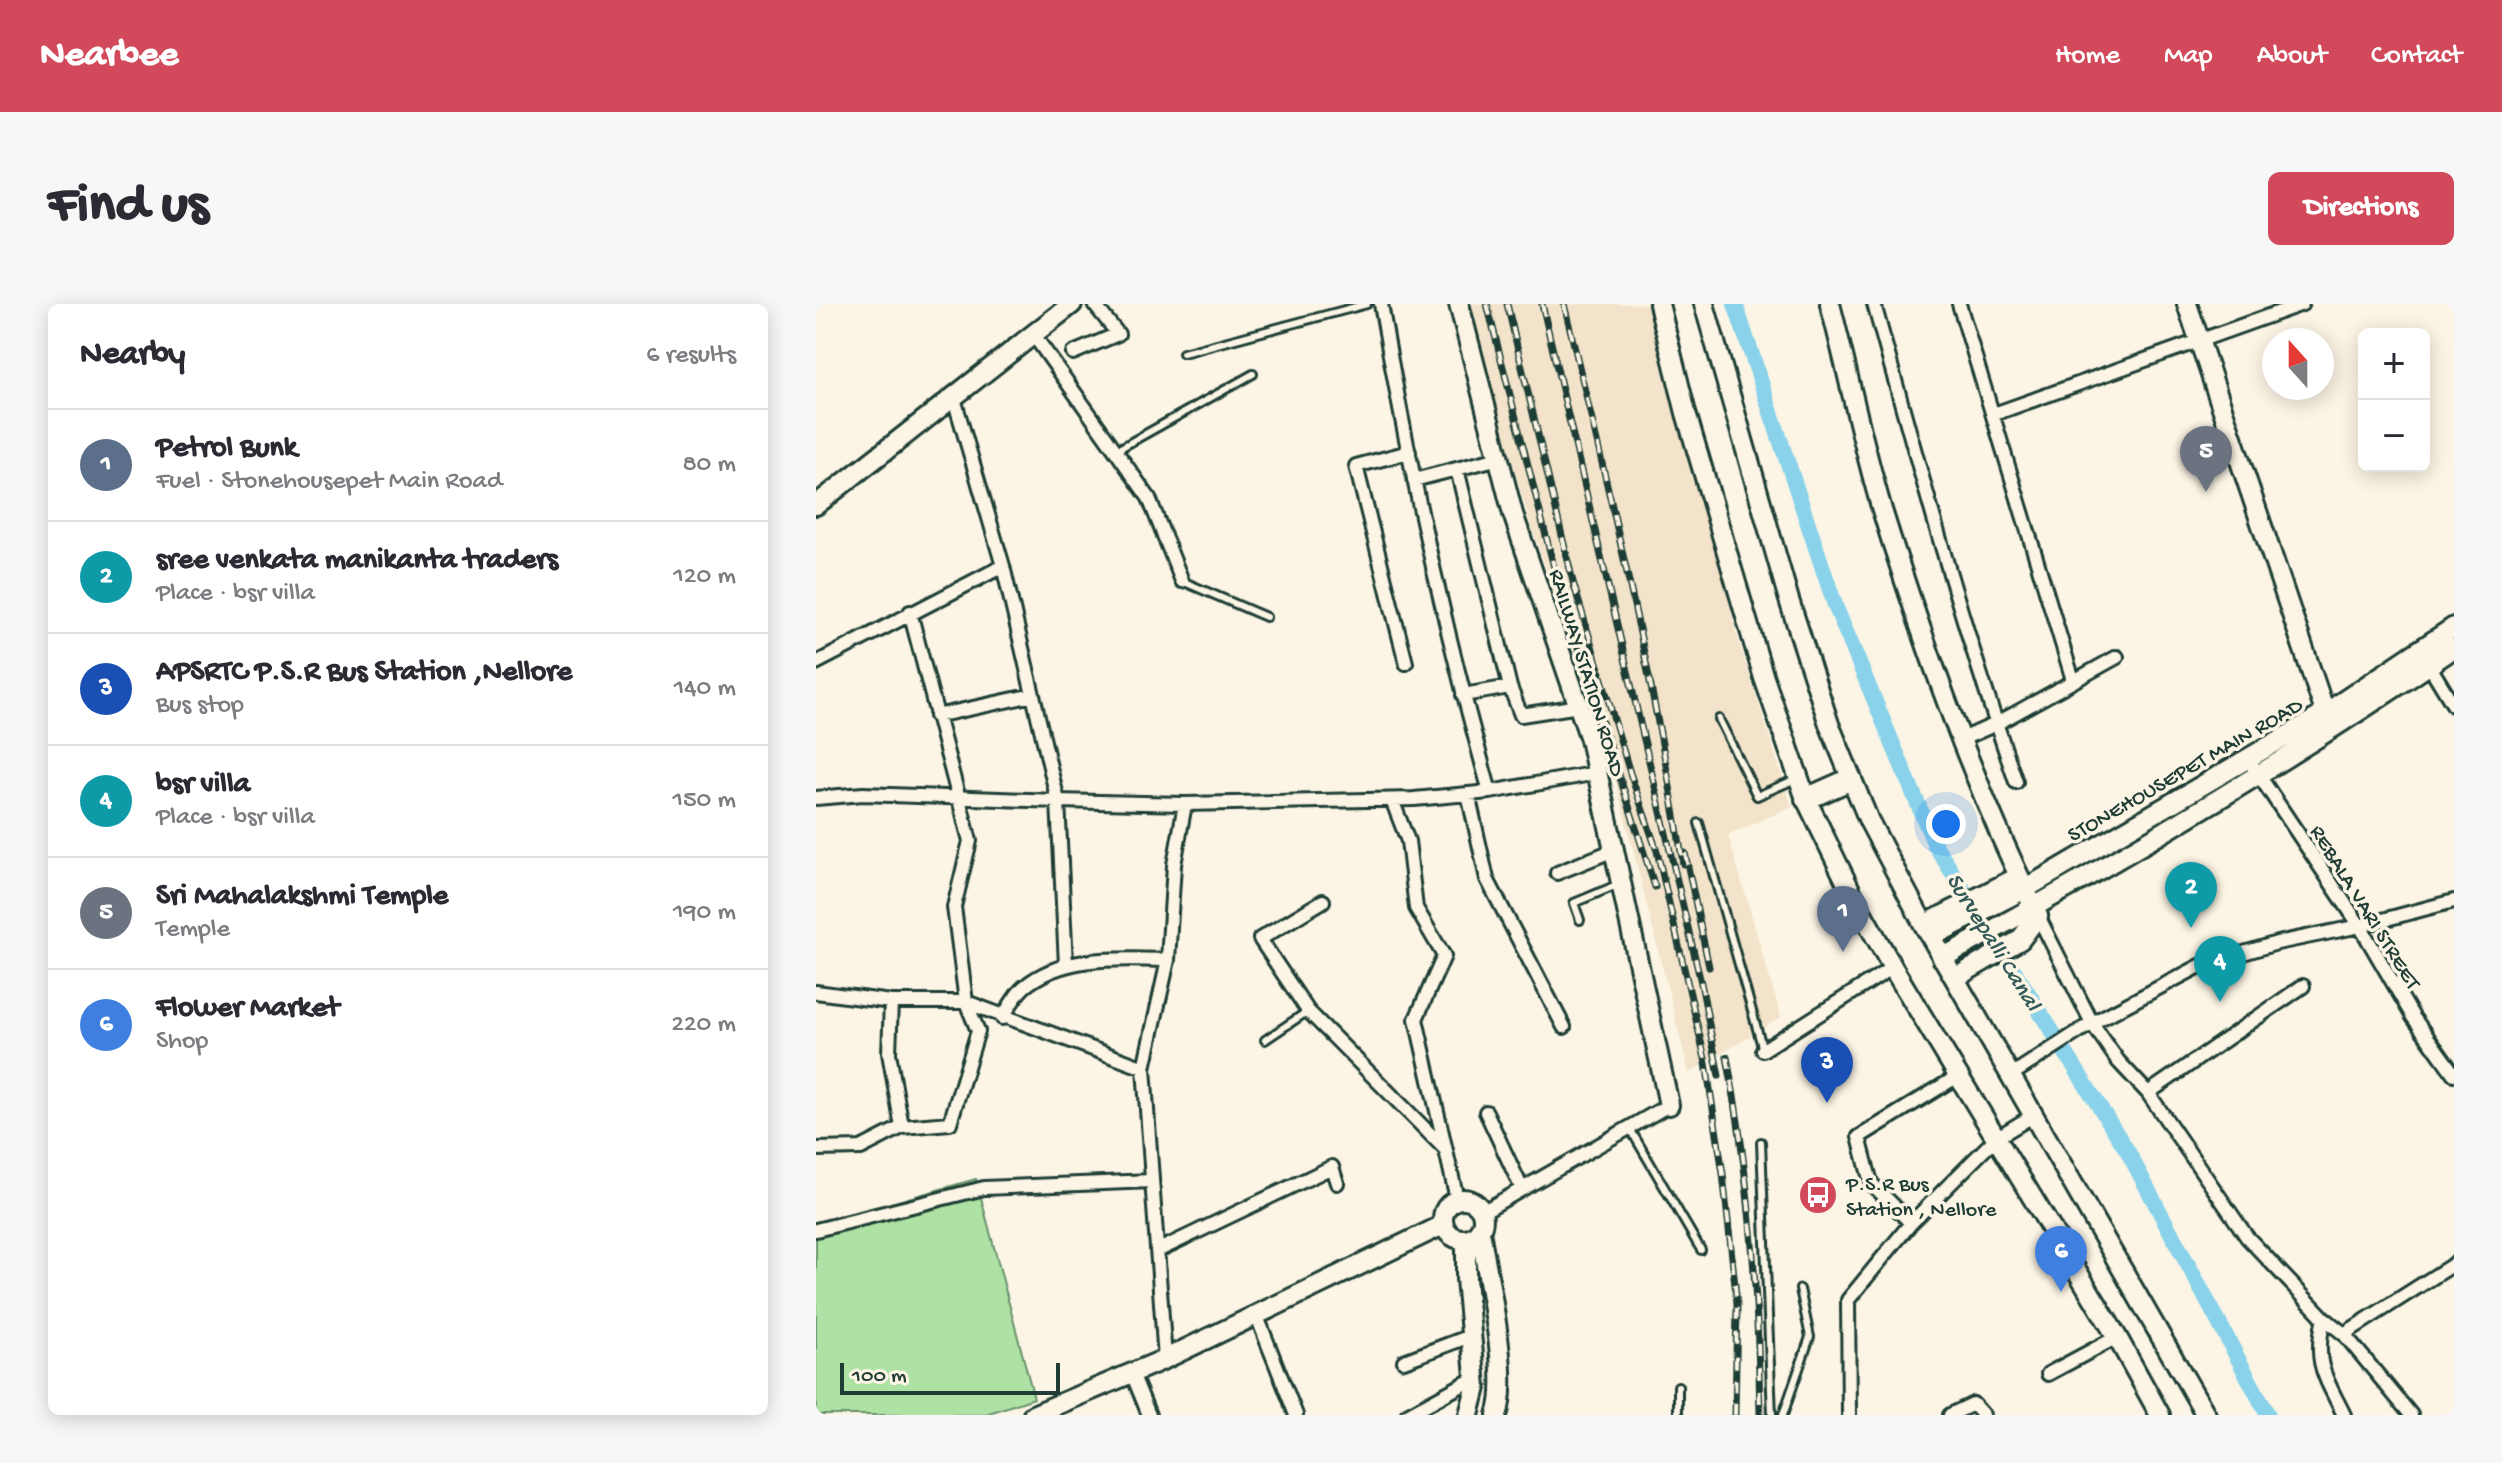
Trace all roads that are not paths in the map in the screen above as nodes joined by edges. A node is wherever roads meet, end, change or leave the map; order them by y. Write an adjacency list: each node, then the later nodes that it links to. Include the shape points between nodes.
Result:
1 (1072, 304): 13 (main road)
2 (1094, 304): 15 (street, via 1118,334)
3 (1367, 304): 16 (lane)
4 (1381, 304): 21 (street)
5 (1459, 304): 22 (main road, RAILWAY STATION ROAD)
6 (1659, 304): 50 (main road, via 1755,648)
7 (1704, 304): 51 (main road, via 1789,600)
8 (1830, 304): 46 (main road, via 1882,508)
9 (1874, 304): 45 (street)
10 (1959, 304): 19 (street)
11 (2187, 304): 14 (main road)
12 (2302, 304): 14 (street)
13 (1033, 334): 18 (main road); 20 (street)
14 (2198, 340): 19 (street); 44 (main road)
15 (1073, 353)
16 (1183, 353)
17 (1253, 374): 20 (lane)
18 (953, 395): 25 (main road); 26 (street)
19 (1994, 414): 36 (street)
20 (1115, 451): 27 (street, via 1149,498)
21 (1409, 452): 24 (street); 34 (street, via 1356,466)
22 (1499, 458): 23 (street); 40 (main road, RAILWAY STATION ROAD)
23 (1457, 469): 24 (street); 37 (street)
24 (1414, 480): 39 (street)
25 (816, 505)
26 (1003, 566): 28 (street); 38 (street)
27 (1182, 581): 29 (lane)
28 (910, 612): 33 (street); 42 (street)
29 (1266, 617)
30 (2454, 627): 44 (main road, STONEHOUSEPET MAIN ROAD)
31 (2454, 648): 35 (main road)
32 (2117, 657): 36 (street)
33 (816, 663)
34 (1406, 663)
35 (2429, 665): 41 (street); 44 (main road)
36 (2073, 680): 45 (street)
37 (1510, 687): 39 (street); 40 (street, via 1521,715)
38 (1033, 695): 42 (street); 59 (street)
39 (1463, 695): 53 (street)
40 (1579, 706): 48 (main road, RAILWAY STATION ROAD)
41 (2454, 706)
42 (936, 716): 56 (street)
43 (1719, 719): 50 (lane, via 1757,796)
44 (2328, 722): 47 (main road, STONEHOUSEPET MAIN ROAD); 49 (main road)
45 (1996, 724): 46 (street); 52 (street)
46 (1960, 740): 65 (main road)
47 (2248, 759): 49 (street, REBALA VARI STREET); 65 (main road, STONEHOUSEPET MAIN ROAD)
48 (1597, 773): 53 (street); 62 (main road, RAILWAY STATION ROAD)
49 (2259, 776): 68 (main road); 70 (street, REBALA VARI STREET)
50 (1799, 778): 57 (main road)
51 (1851, 779): 57 (main road); 71 (main road, via 1869,821)
52 (2016, 782)
53 (1490, 792): 54 (street)
54 (1468, 794): 58 (street); 84 (street, via 1487,879)
55 (816, 798): 56 (street, via 863,794)
56 (959, 799): 59 (street); 80 (street, via 970,841 954,907)
57 (1806, 799): 75 (main road)
58 (1392, 800): 60 (street); 100 (street, via 1408,841 1416,908 1444,956 1416,1019)
59 (1058, 801): 60 (street); 74 (street)
60 (1185, 804): 73 (street, via 1174,865)
61 (1699, 823): 86 (lane)
62 (1614, 850): 63 (street); 64 (main road, RAILWAY STATION ROAD)
63 (1557, 873)
64 (1621, 883): 69 (lane, via 1574,903); 92 (main road, RAILWAY STATION ROAD)
65 (2019, 887): 68 (main road); 71 (main road, STONEHOUSEPET MAIN ROAD); 71 (main road, via 1994,887)
66 (1323, 901): 81 (street, via 1260,939)
67 (2454, 901): 70 (street)
68 (2036, 912): 72 (main road); 76 (main road, via 2020,940); 83 (street)
69 (1580, 920)
70 (2360, 926): 83 (street, via 2200,966); 88 (street, REBALA VARI STREET, via 2413,1017)
71 (1935, 927): 72 (main road)
72 (1942, 958): 76 (main road)
73 (1168, 960): 74 (street); 87 (street)
74 (1066, 965): 82 (street, via 1022,989)
75 (1893, 967): 86 (street); 90 (main road)
76 (1961, 975): 89 (main road)
77 (2303, 986): 91 (street)
78 (816, 992): 79 (street)
79 (891, 1002): 80 (street); 95 (street, via 889,1053)
80 (966, 1002): 82 (street); 95 (street, via 978,1031 950,1123)
81 (1308, 1011): 85 (lane); 100 (street)
82 (1002, 1018): 87 (street)
83 (2092, 1023): 89 (street); 91 (street)
84 (1564, 1027)
85 (1265, 1040)
86 (1763, 1050)
87 (1144, 1068): 101 (street)
88 (2454, 1074)
89 (2011, 1075): 94 (main road)
90 (1958, 1076): 97 (main road); 106 (street, via 1859,1137 1871,1183)
91 (2148, 1093): 115 (street, via 2247,1237)
92 (1669, 1105): 96 (street)
93 (1486, 1112): 103 (street)
94 (2034, 1115): 97 (street); 138 (main road)
95 (902, 1127): 99 (street, via 861,1148)
96 (1629, 1127): 103 (street); 110 (lane)
97 (1996, 1138): 106 (street); 118 (main road)
98 (1761, 1142): 132 (lane)
99 (816, 1149)
100 (1446, 1150): 104 (street)
101 (1152, 1181): 108 (street, via 984,1188); 111 (street)
102 (1337, 1183): 111 (street, via 1332,1167)
103 (1522, 1189): 105 (street)
104 (1457, 1199): 105 (main road, via 1469,1199); 107 (main road, via 1442,1214)
105 (1484, 1211): 109 (main road)
106 (1911, 1223): 134 (street, via 1848,1300)
107 (1443, 1225): 109 (main road, via 1452,1237); 114 (main road)
108 (816, 1230)
109 (1473, 1236): 117 (main road, via 1466,1279); 130 (main road, via 1497,1329)
110 (1701, 1250)
111 (1157, 1251): 119 (street)
112 (2454, 1264): 116 (street)
113 (1800, 1289): 133 (lane, via 1810,1337)
114 (1256, 1314): 119 (main road); 127 (street)
115 (2324, 1318): 116 (street); 139 (street, via 2319,1361)
116 (2344, 1334): 140 (street)
117 (1473, 1335): 120 (street); 123 (main road)
118 (2117, 1337): 122 (street); 137 (main road)
119 (1165, 1359): 121 (main road)
120 (1404, 1361)
121 (1132, 1373): 125 (main road); 126 (street)
122 (2048, 1374)
123 (1475, 1378): 128 (street); 129 (main road)
124 (1678, 1386): 131 (lane)
125 (1043, 1413)
126 (1149, 1415)
127 (1296, 1415)
128 (1407, 1415)
129 (1469, 1415)
130 (1497, 1415)
131 (1678, 1415)
132 (1772, 1415)
133 (1783, 1415)
134 (1849, 1415)
135 (1950, 1415): 136 (street, via 1973,1404)
136 (1983, 1415)
137 (2160, 1415)
138 (2206, 1415)
139 (2344, 1415)
140 (2411, 1415)

